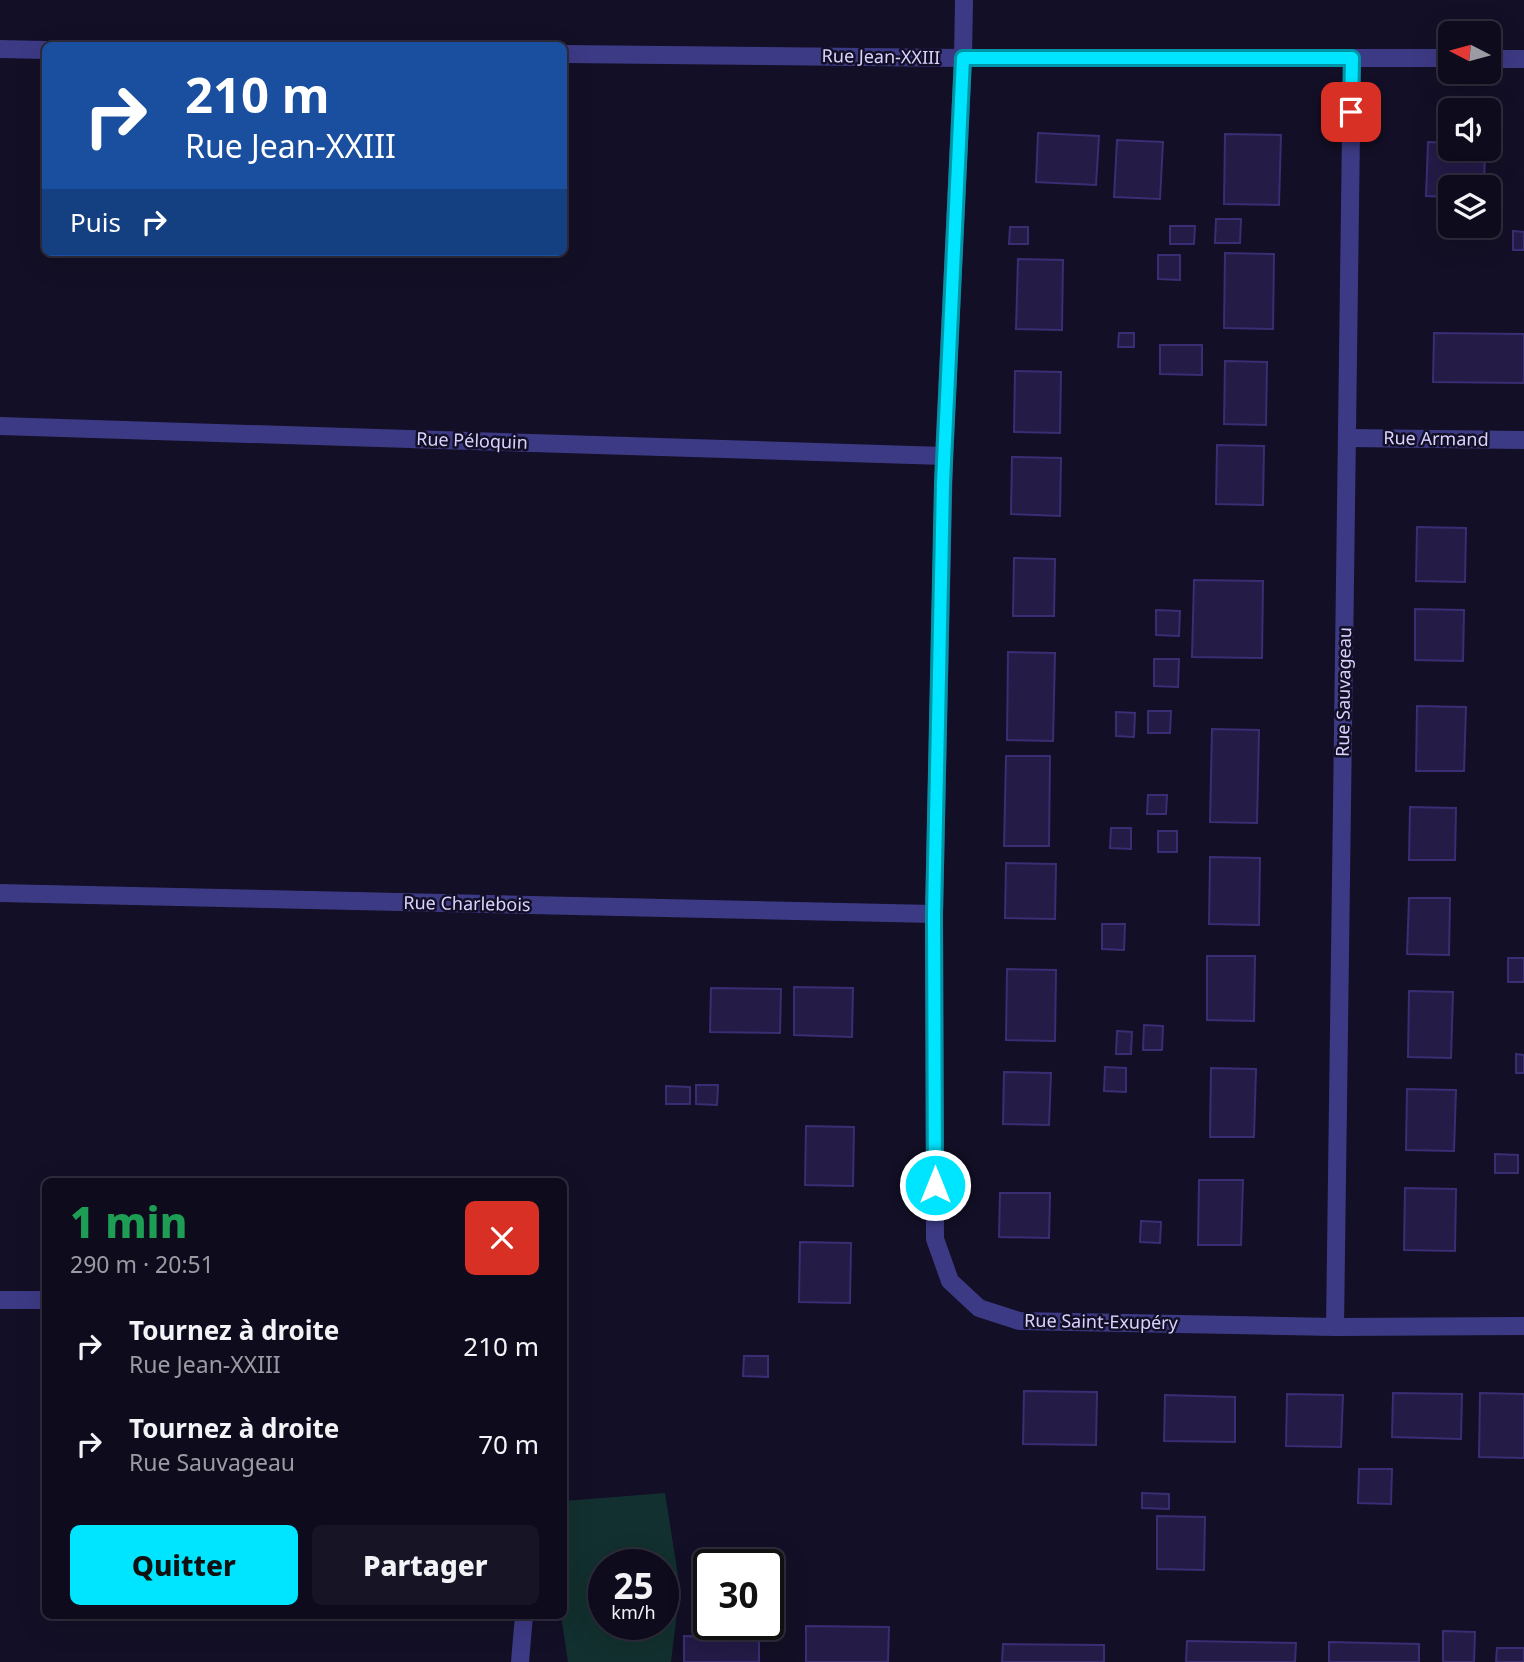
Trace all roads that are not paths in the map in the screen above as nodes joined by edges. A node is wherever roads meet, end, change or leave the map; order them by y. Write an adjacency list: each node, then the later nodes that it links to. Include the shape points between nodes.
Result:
1 (964, 0): 5 (street, Rue Saint-Exupéry)
2 (0, 49): 3 (street)
3 (42, 50)
4 (567, 54): 5 (street, Rue Jean-XXIII)
5 (963, 58): 6 (street, Rue Jean-XXIII); 13 (street, Rue Saint-Exupéry)
6 (1352, 58): 7 (street, Rue Jean-XXIII); 11 (street, Rue Sauvageau)
7 (1438, 58)
8 (1502, 59): 9 (street)
9 (1524, 59)
10 (0, 426): 13 (street, Rue Péloquin)
11 (1347, 438): 12 (street, Rue Armand); 19 (street, Rue Sauvageau)
12 (1524, 440)
13 (944, 456): 15 (street, Rue Saint-Exupéry)
14 (0, 893): 15 (street, Rue Charlebois)
15 (934, 914): 19 (street, Rue Saint-Exupéry, via 935,1239 950,1280 979,1308 1019,1321)
16 (0, 1300): 17 (street)
17 (42, 1300)
18 (1524, 1326): 19 (street, Rue Saint-Exupéry)
19 (1335, 1327)
20 (524, 1619): 21 (street)
21 (520, 1662)

